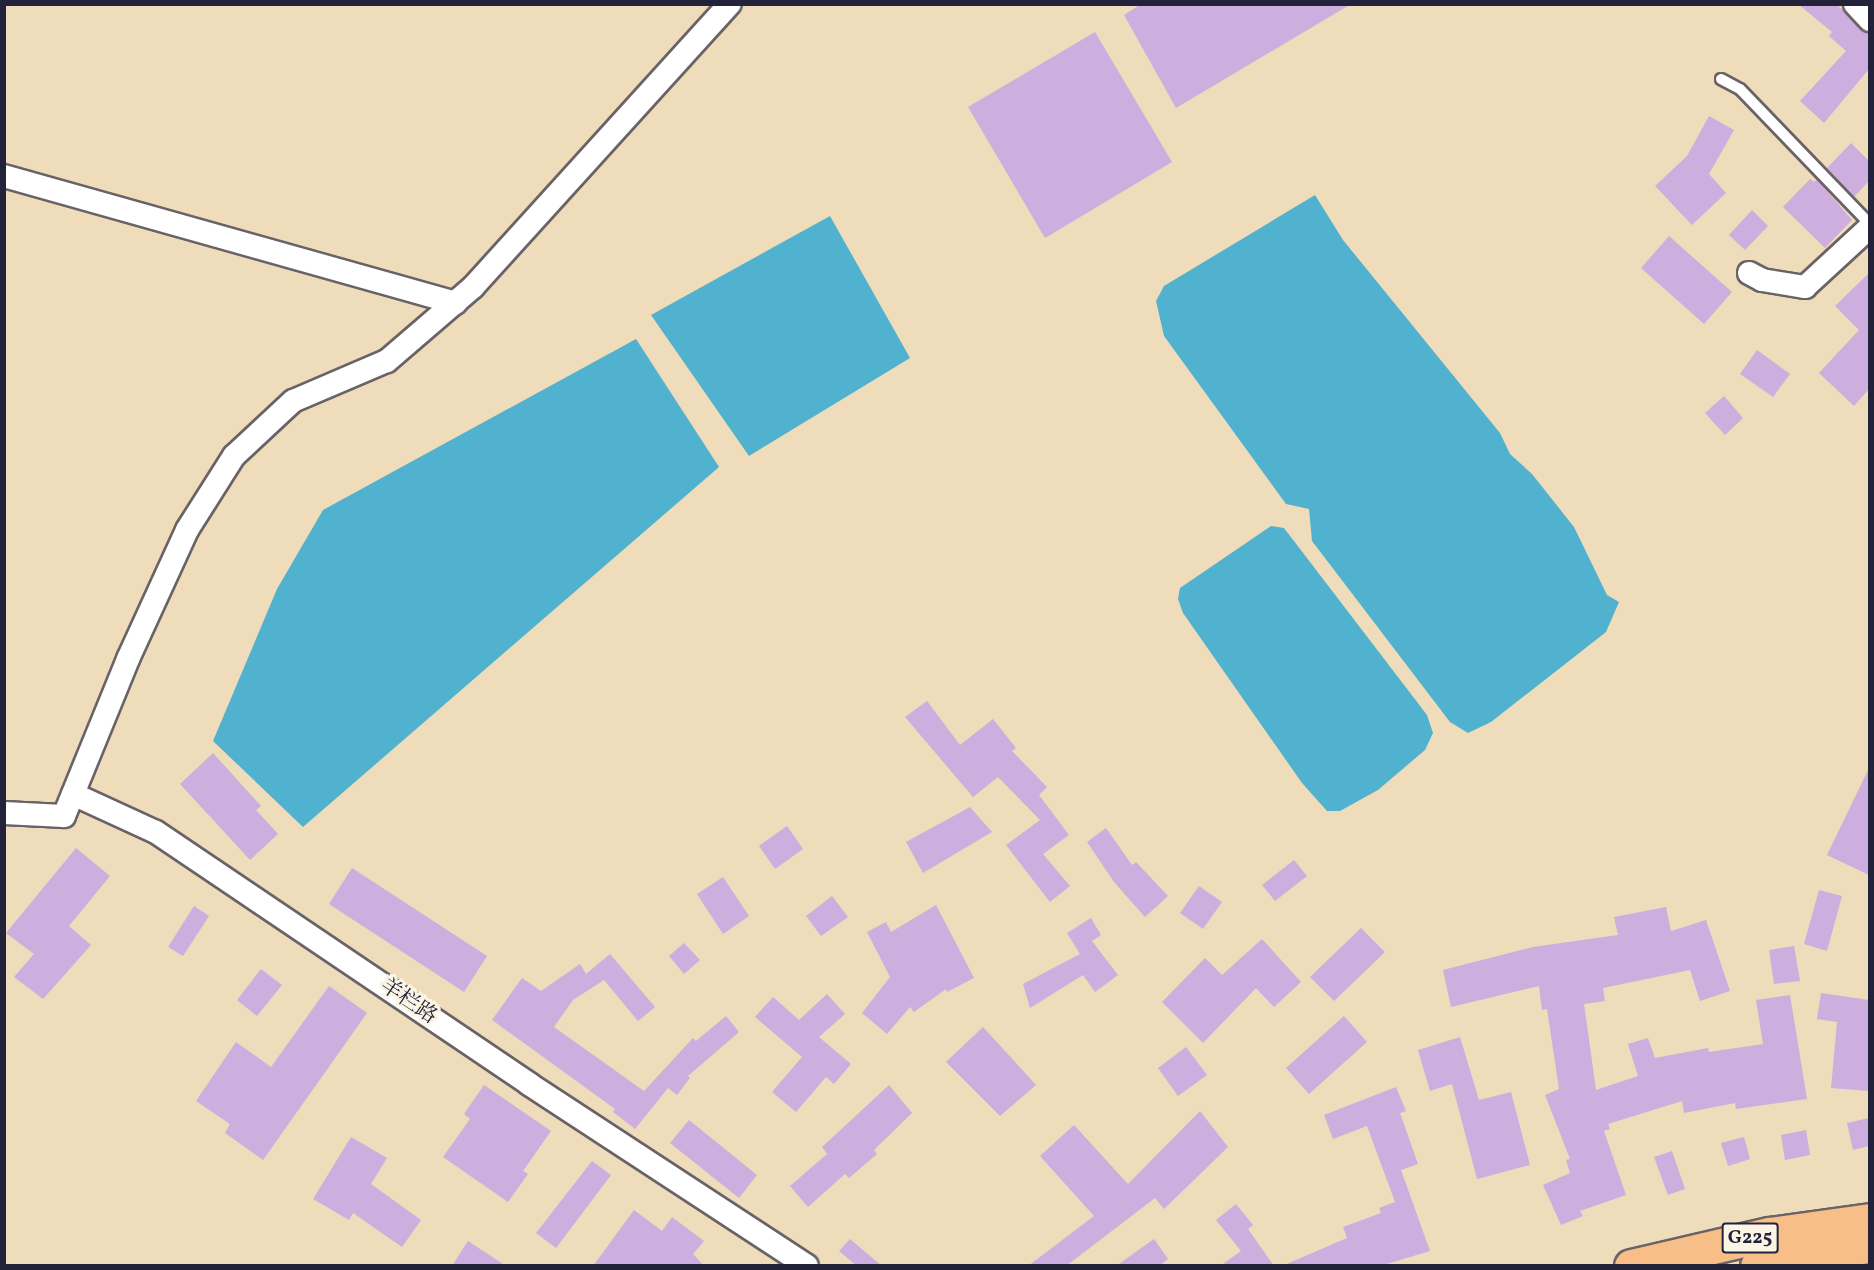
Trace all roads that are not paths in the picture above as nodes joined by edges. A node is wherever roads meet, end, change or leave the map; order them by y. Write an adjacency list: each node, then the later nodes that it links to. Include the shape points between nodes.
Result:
1 (729, 4): 8 (street)
2 (1855, 4): 3 (street)
3 (1869, 20)
4 (1721, 79): 6 (lane, via 1740,89)
5 (4, 176): 8 (street)
6 (1869, 226): 7 (street, via 1805,288 1762,280)
7 (1749, 273)
8 (455, 303): 9 (street, via 387,361 293,401 234,456 187,530)
9 (73, 794): 10 (street, via 64,816); 13 (street, 羊栏路, via 156,832)
10 (4, 813)
11 (1869, 1220): 14 (highway, G225, via 1769,1234)
12 (1869, 1246): 15 (highway, G225, via 1804,1253)
13 (807, 1266)
14 (1631, 1266)
15 (1757, 1266)

